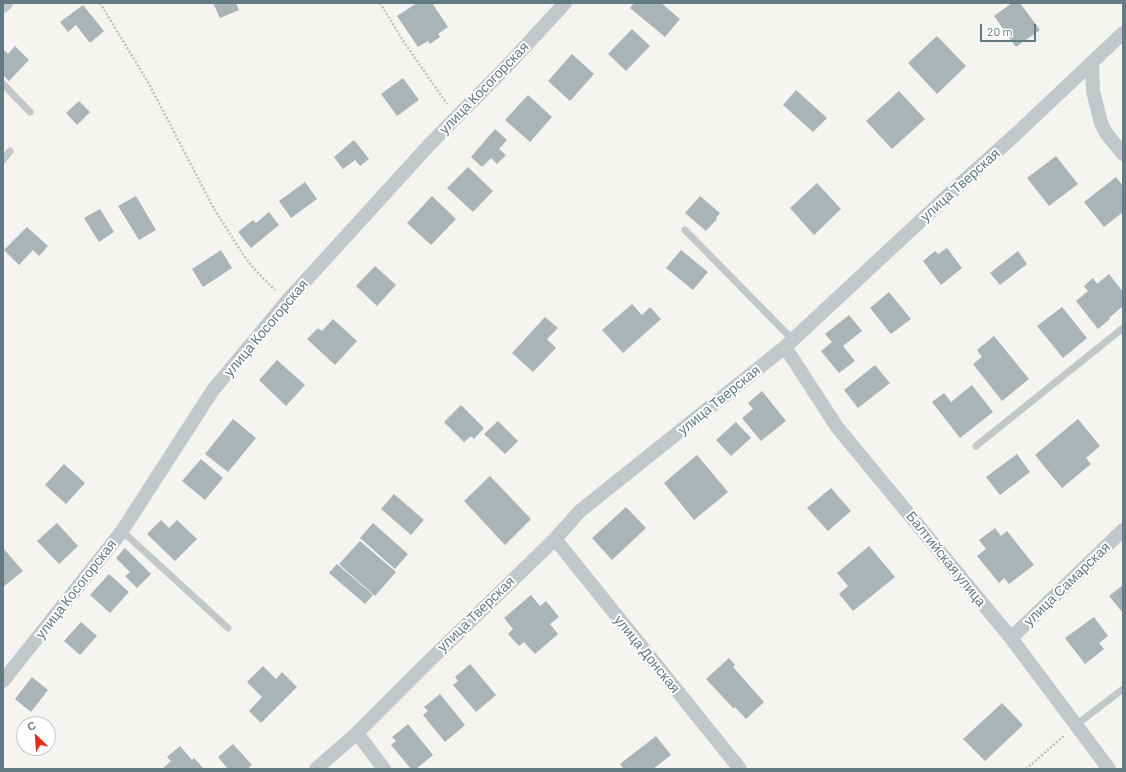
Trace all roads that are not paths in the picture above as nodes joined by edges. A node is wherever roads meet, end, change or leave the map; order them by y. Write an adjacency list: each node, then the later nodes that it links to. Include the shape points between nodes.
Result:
1 (6, 3): 3 (street)
2 (565, 3): 16 (street, улица Косогорская, via 431,142 286,302 213,390)
3 (3, 6)
4 (1123, 33): 5 (street, улица Тверская)
5 (1092, 63): 9 (street, via 1093,91 1101,123); 13 (street, улица Тверская)
6 (3, 84): 7 (lane)
7 (30, 112)
8 (10, 151): 10 (lane)
9 (1123, 154)
10 (3, 160)
11 (685, 230): 13 (lane)
12 (1123, 328): 14 (lane)
13 (789, 344): 17 (street, улица Тверская, via 580,511); 19 (street, Балтийская улица, via 837,427)
14 (976, 446)
15 (1123, 530): 19 (street, улица Самарская)
16 (122, 531): 18 (lane); 20 (street, улица Косогорская)
17 (555, 539): 23 (street, улица Тверская); 26 (street, улица Донская)
18 (228, 628)
19 (1011, 638): 22 (street, Балтийская улица)
20 (3, 681)
21 (1123, 689): 22 (lane)
22 (1076, 725): 27 (street, Балтийская улица)
23 (357, 733): 24 (street, улица Тверская); 25 (street)
24 (316, 769)
25 (384, 769)
26 (740, 769)
27 (1109, 769)

